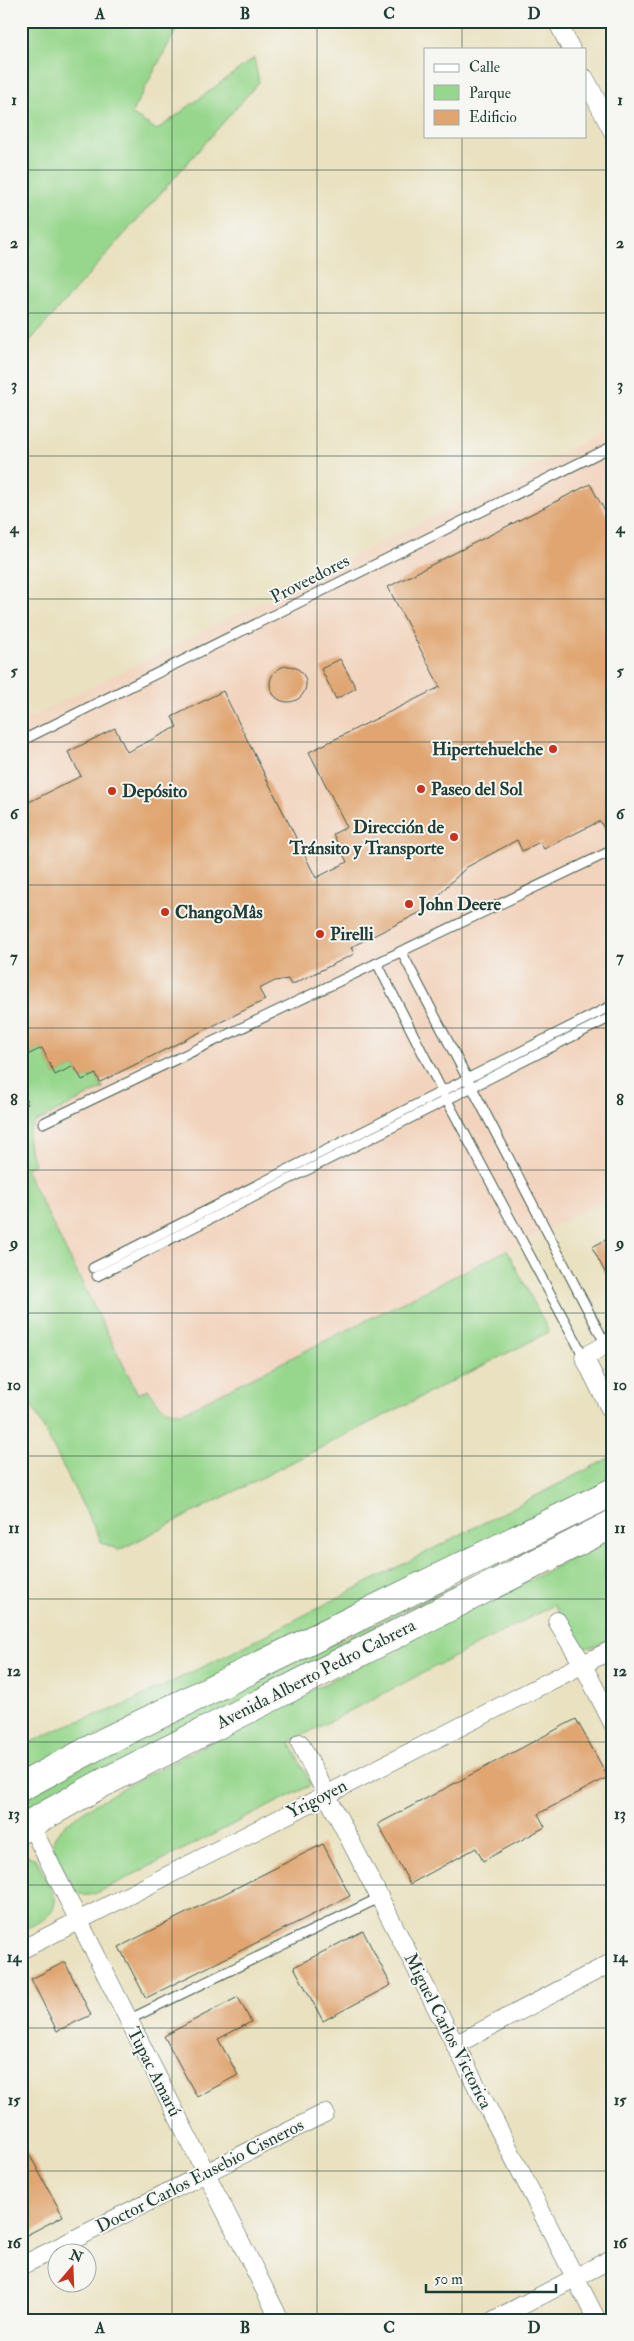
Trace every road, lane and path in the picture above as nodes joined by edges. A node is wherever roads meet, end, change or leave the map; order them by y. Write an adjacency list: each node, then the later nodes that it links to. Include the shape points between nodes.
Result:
1 (557, 21): 2 (street)
2 (570, 48)
3 (586, 80): 4 (street)
4 (613, 132)
5 (613, 446): 6 (lane, Proveedores)
6 (21, 741)
7 (613, 850): 8 (lane)
8 (402, 951): 9 (lane); 12 (lane)
9 (377, 963): 14 (lane); 16 (lane)
10 (613, 1005): 12 (lane)
11 (613, 1016): 13 (lane)
12 (466, 1079): 13 (lane); 14 (lane)
13 (471, 1088): 15 (lane); 17 (lane)
14 (442, 1091): 15 (lane); 15 (lane, via 95,1272)
15 (447, 1100): 18 (lane)
16 (43, 1123)
17 (611, 1348): 18 (street)
18 (584, 1356): 19 (street)
19 (613, 1414)
20 (613, 1492): 27 (main road, Avenida Alberto Pedro Cabrera, via 104,1742)
21 (613, 1524): 29 (main road, Avenida Alberto Pedro Cabrera, via 99,1785)
22 (557, 1621): 24 (street)
23 (613, 1649): 24 (street, Yrigoyen)
24 (582, 1663): 25 (street); 28 (street, Yrigoyen)
25 (613, 1724)
26 (300, 1743): 28 (street, Miguel Carlos Victorica)
27 (21, 1787)
28 (326, 1795): 30 (street, Miguel Carlos Victorica); 31 (street, Yrigoyen)
29 (25, 1826): 31 (street, Tupac Amarú)
30 (379, 1898): 34 (lane); 35 (street, Miguel Carlos Victorica)
31 (78, 1920): 32 (street, Yrigoyen); 34 (street, Tupac Amarú)
32 (21, 1950)
33 (613, 1962): 35 (street)
34 (128, 2020): 37 (street, Tupac Amarú)
35 (455, 2045): 40 (street, Miguel Carlos Victorica)
36 (325, 2113): 37 (street, Doctor Carlos Eusebio Cisneros)
37 (206, 2174): 39 (street, Doctor Carlos Eusebio Cisneros); 41 (street, Tupac Amarú)
38 (613, 2258): 40 (street)
39 (21, 2266)
40 (576, 2278): 42 (street); 43 (street, Miguel Carlos Victorica)
41 (280, 2320)
42 (494, 2320)
43 (597, 2320)

